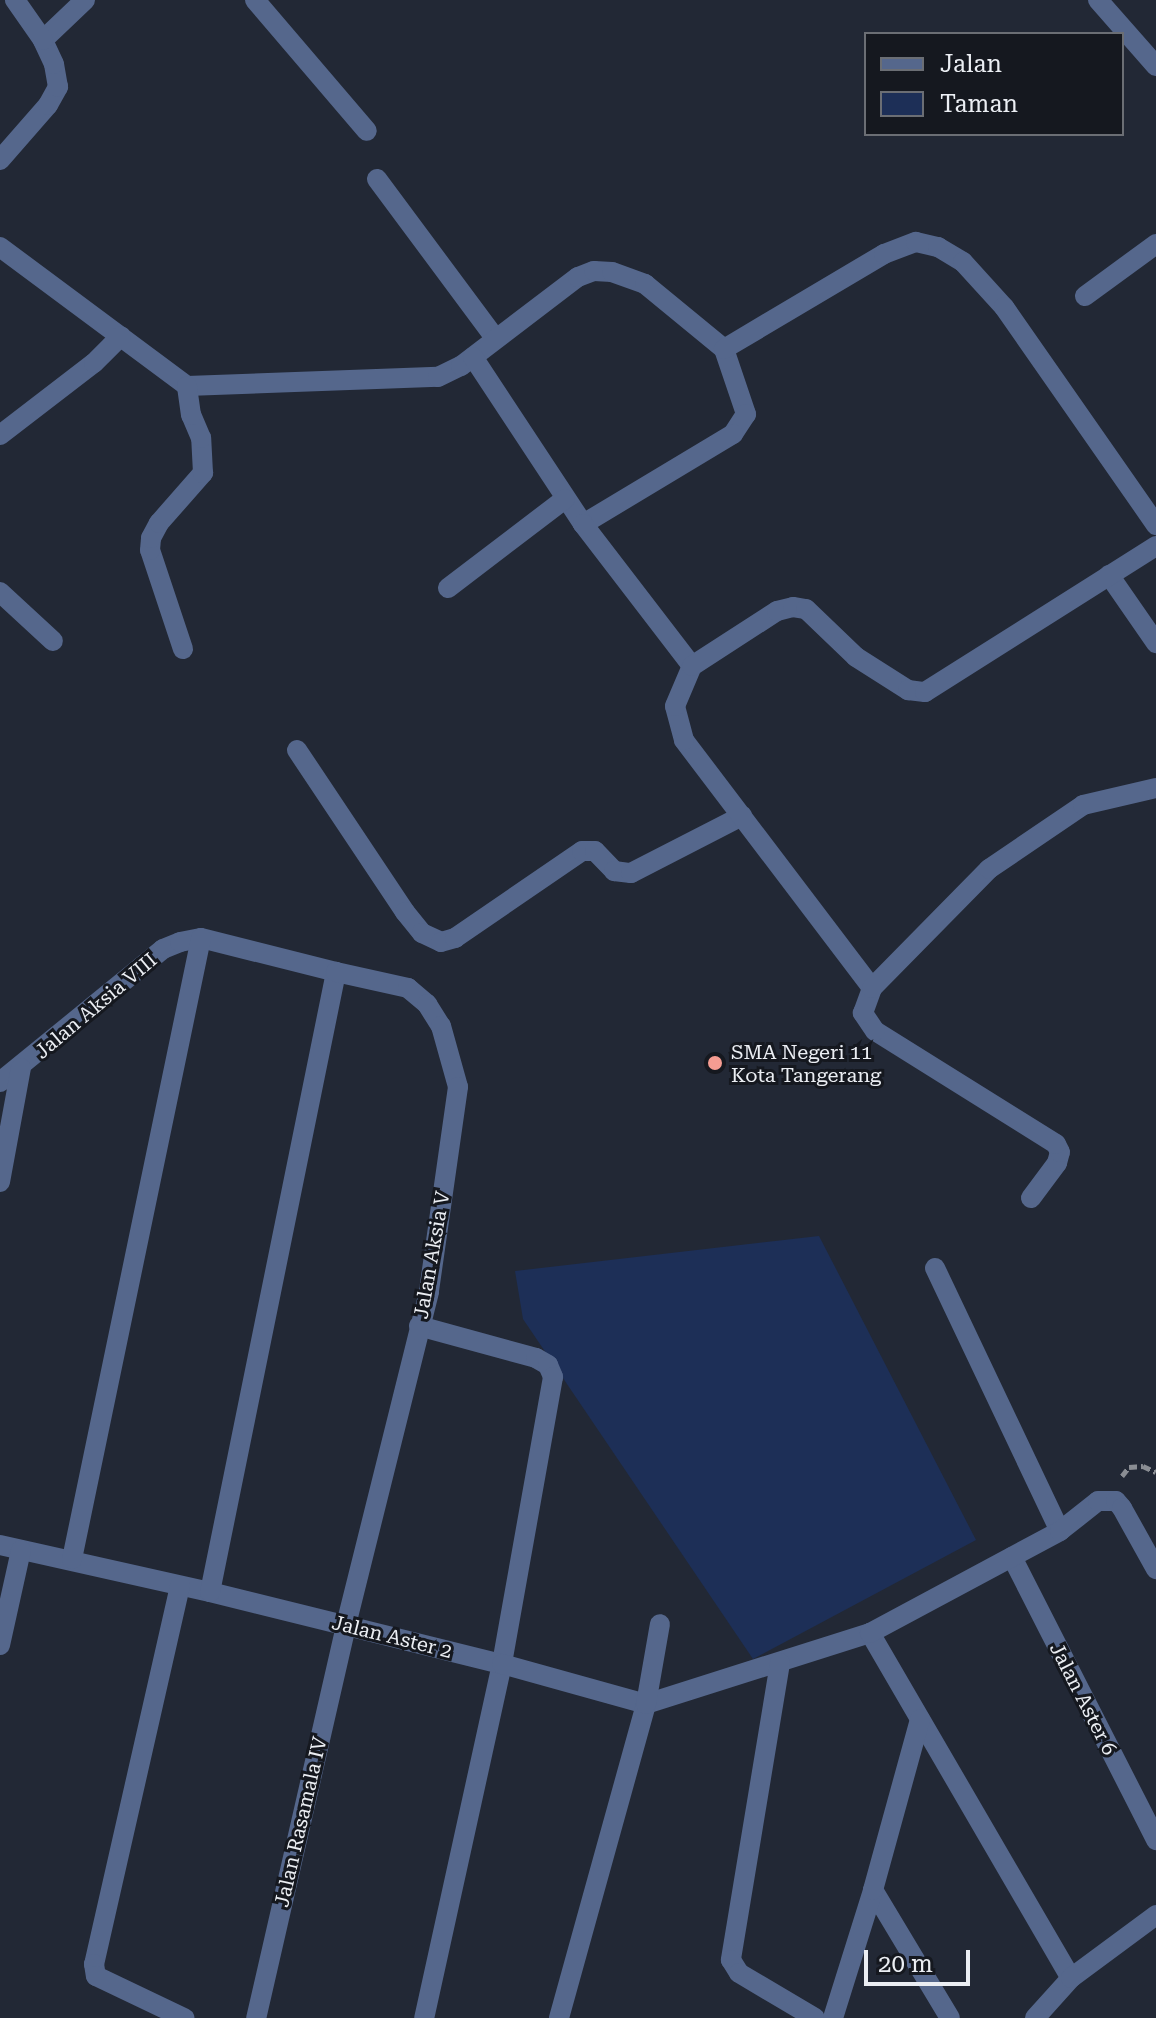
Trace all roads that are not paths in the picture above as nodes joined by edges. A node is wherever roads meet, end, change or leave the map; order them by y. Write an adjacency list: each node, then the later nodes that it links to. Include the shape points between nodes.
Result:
1 (15, 0): 5 (street)
2 (85, 0): 5 (street)
3 (255, 0): 7 (street)
4 (1098, 0): 6 (street)
5 (43, 40): 8 (street, via 58,87)
6 (1156, 66)
7 (367, 131)
8 (0, 160)
9 (377, 179): 14 (street)
10 (1156, 244): 12 (street)
11 (0, 247): 13 (street)
12 (1085, 296)
13 (121, 336): 17 (street); 18 (street)
14 (496, 339): 15 (street, via 578,277 594,271 645,284); 16 (street)
15 (724, 349): 20 (street, via 746,414 733,434); 21 (street, via 884,254 916,242 938,247 963,262 1004,307)
16 (473, 357): 17 (street, via 438,377); 19 (street)
17 (187, 386): 28 (street, via 201,438 203,473 151,538 150,550)
18 (0, 435)
19 (565, 499): 20 (street); 24 (street)
20 (583, 524): 29 (street)
21 (1156, 525)
22 (1156, 546): 23 (street)
23 (1109, 575): 27 (street); 29 (street, via 925,692 908,690 856,657 806,609 793,607 777,611)
24 (448, 588)
25 (0, 592): 26 (street)
26 (53, 641)
27 (1156, 643)
28 (183, 649)
29 (692, 666): 32 (street, via 675,706 679,726)
30 (297, 750): 32 (street, via 405,912 422,933 441,942 455,938 582,851 595,851 614,871 631,873)
31 (1156, 788): 35 (street, via 1083,805 1061,817 989,869)
32 (742, 816): 35 (street)
33 (201, 938): 34 (street); 36 (street, Jalan Aksia VIII, via 163,949); 46 (street)
34 (336, 972): 41 (street, Jalan Aksia V, via 408,988 427,1004 441,1026 458,1087 429,1292); 49 (street)
35 (872, 988): 39 (street, via 863,1013 875,1031 1056,1144 1057,1163)
36 (21, 1068): 37 (street, Jalan Aksia VIII); 38 (street)
37 (0, 1082)
38 (0, 1182)
39 (1031, 1198)
40 (935, 1268): 42 (street)
41 (419, 1326): 51 (street, Jalan Aksia V); 55 (street, via 536,1358 548,1365 553,1377)
42 (1060, 1531): 45 (street); 47 (street, via 1098,1501 1116,1501)
43 (0, 1545): 44 (street, Jalan Aster 2)
44 (21, 1550): 46 (street, Jalan Aster 2); 53 (street)
45 (1012, 1557): 52 (street); 58 (street, Jalan Aster 6)
46 (72, 1559): 48 (street, Jalan Aster 2)
47 (1156, 1569)
48 (180, 1586): 49 (street, Jalan Aster 2); 62 (street, via 94,1964 96,1976)
49 (210, 1592): 51 (street, Jalan Aster 2)
50 (660, 1624): 56 (street)
51 (346, 1626): 55 (street, Jalan Aster 2); 63 (street, Jalan Rasamala IV)
52 (870, 1633): 54 (street); 57 (street)
53 (0, 1645)
54 (780, 1663): 56 (street); 66 (street, via 731,1960 739,1973)
55 (502, 1664): 56 (street, Jalan Aster 2); 64 (street)
56 (646, 1704): 65 (street)
57 (920, 1719): 59 (street); 61 (street)
58 (1156, 1840)
59 (873, 1890): 67 (street); 68 (street)
60 (1156, 1915): 61 (street)
61 (1071, 1978): 69 (street)
62 (176, 2015)
63 (256, 2018)
64 (424, 2018)
65 (559, 2018)
66 (815, 2018)
67 (833, 2018)
68 (950, 2018)
69 (1035, 2018)

